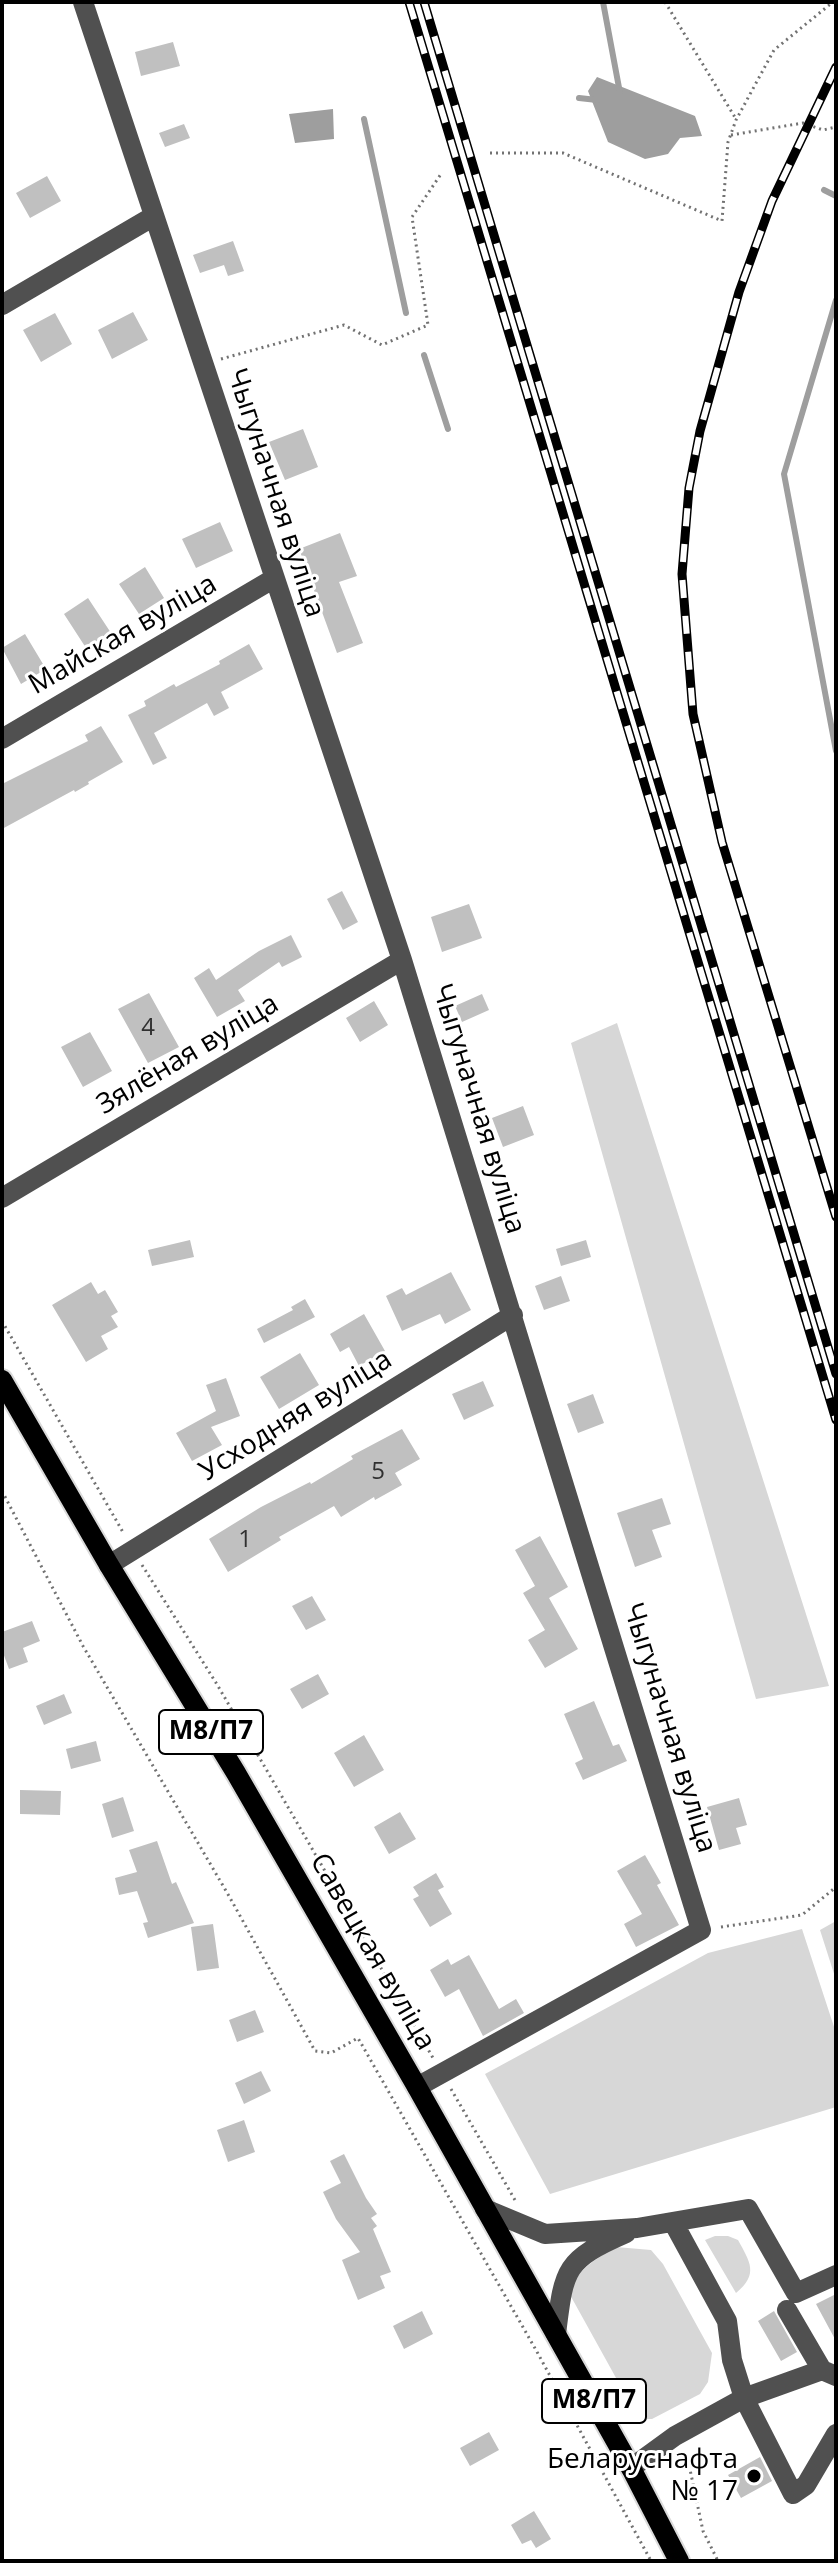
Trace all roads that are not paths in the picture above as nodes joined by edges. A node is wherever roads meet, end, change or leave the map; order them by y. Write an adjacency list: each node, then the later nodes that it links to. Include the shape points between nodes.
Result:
1 (83, 2): 2 (street, Чыгуначная вуліца)
2 (154, 216): 3 (street); 4 (street, Чыгуначная вуліца)
3 (2, 305)
4 (273, 579): 5 (street, Майская вуліца); 6 (street, Чыгуначная вуліца)
5 (2, 739)
6 (402, 960): 7 (street, Зялёная вуліца); 8 (street, Чыгуначная вуліца)
7 (2, 1198)
8 (513, 1315): 10 (street, Усходняя вуліца); 11 (street, Чыгуначная вуліца, via 701,1930)
9 (2, 1380): 10 (main road, Савецкая вуліца / М8/П7)
10 (109, 1565): 11 (main road, Савецкая вуліца / М8/П7)
11 (417, 2087): 12 (main road, Савецкая вуліца / М8/П7)
12 (485, 2209): 14 (street, via 545,2234); 17 (main road, Савецкая вуліца / М8/П7)
13 (673, 2222): 14 (street); 16 (street, via 748,2209); 19 (street, via 727,2321)
14 (637, 2228): 17 (street, via 576,2261 561,2295)
15 (836, 2275): 16 (street)
16 (792, 2301): 18 (street)
17 (556, 2334): 21 (main road, Савецкая вуліца / М8/П7)
18 (829, 2373): 19 (street)
19 (744, 2398): 20 (street, via 793,2494 806,2485); 21 (street, via 675,2436)
20 (836, 2434)
21 (631, 2468): 22 (main road, Савецкая вуліца / М8/П7)
22 (679, 2561)

